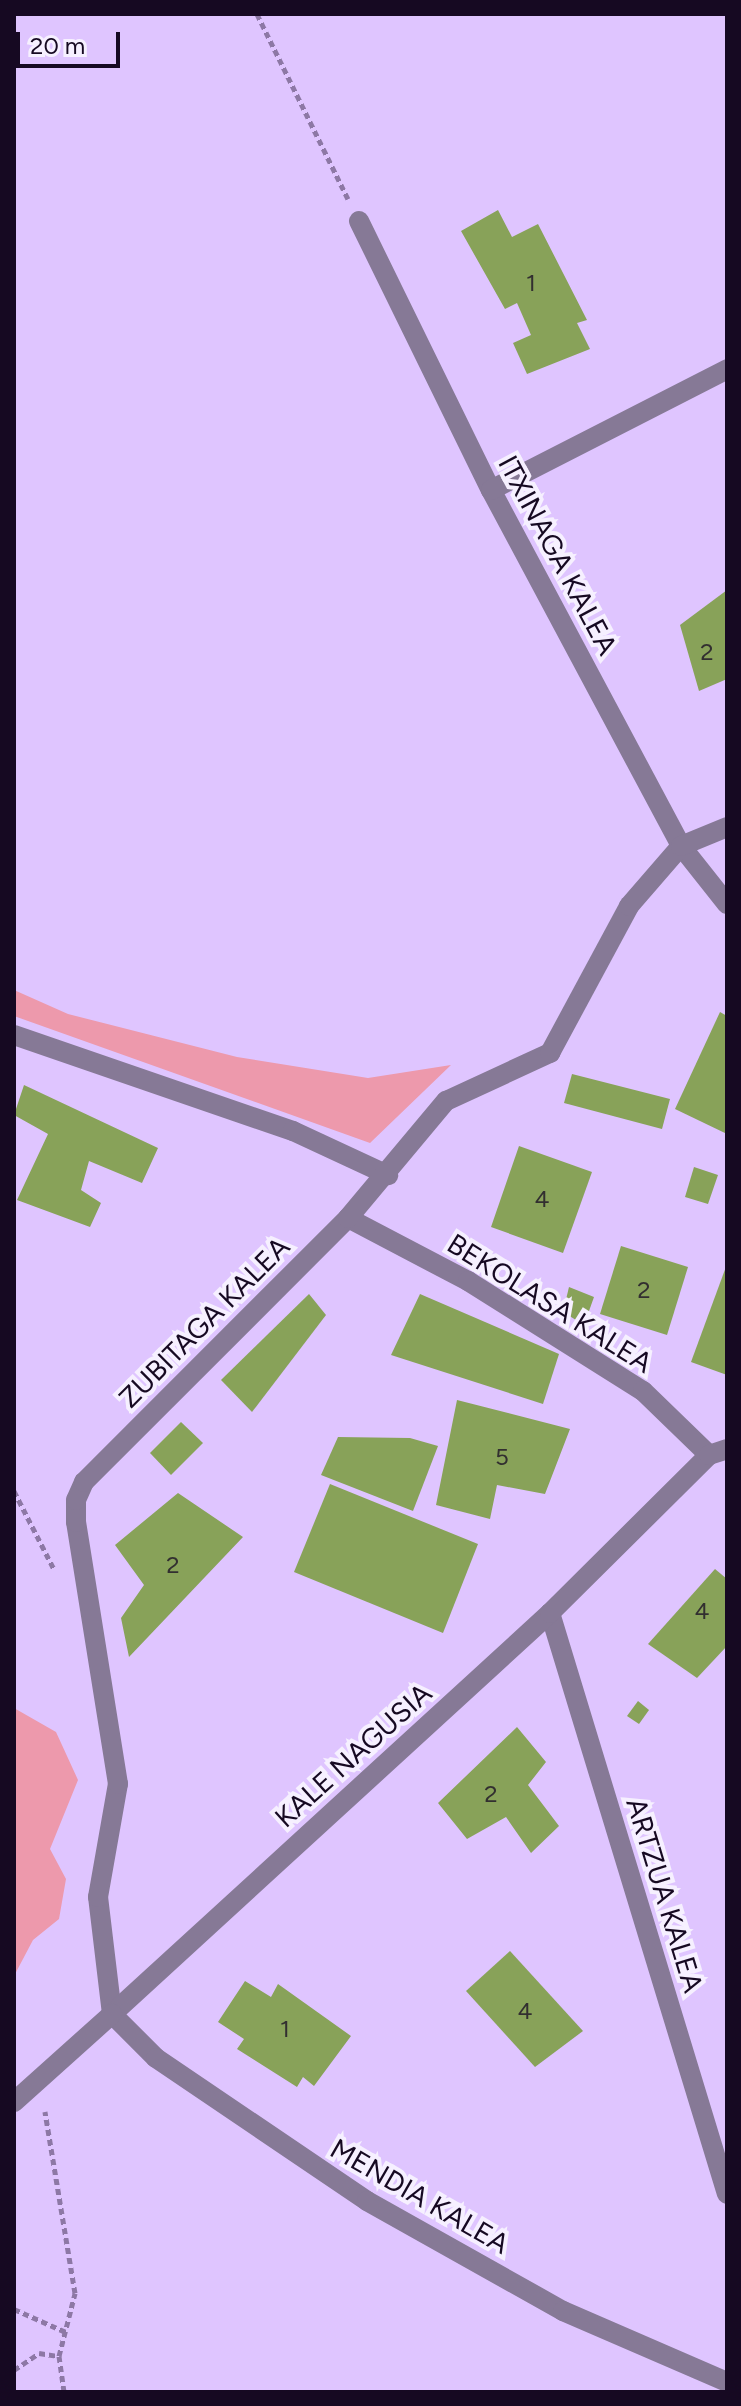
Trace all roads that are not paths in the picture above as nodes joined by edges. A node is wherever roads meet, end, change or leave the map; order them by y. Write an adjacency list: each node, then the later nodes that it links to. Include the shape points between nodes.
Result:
1 (359, 221): 3 (street, ITXINAGA KALEA)
2 (727, 369): 3 (street)
3 (491, 490): 5 (street, ITXINAGA KALEA)
4 (727, 827): 5 (street, ZUBITAGA KALEA)
5 (681, 846): 6 (street, ITXINAGA KALEA); 8 (street, ZUBITAGA KALEA, via 629,906 550,1053 446,1101)
6 (727, 904)
7 (14, 1035): 8 (street, via 293,1131)
8 (388, 1175): 9 (street, ZUBITAGA KALEA)
9 (348, 1218): 10 (street, BEKOLASA KALEA, via 468,1281 643,1391); 12 (street, ZUBITAGA KALEA, via 92,1474 76,1500 118,1784 98,1897)
10 (718, 1452): 11 (street, KALE NAGUSIA)
11 (550, 1613): 12 (street, KALE NAGUSIA); 14 (street, ARTZUA KALEA)
12 (112, 2014): 13 (street, KALE NAGUSIA); 15 (street, MENDIA KALEA, via 156,2058 367,2201 563,2311)
13 (14, 2102)
14 (727, 2194)
15 (727, 2382)

